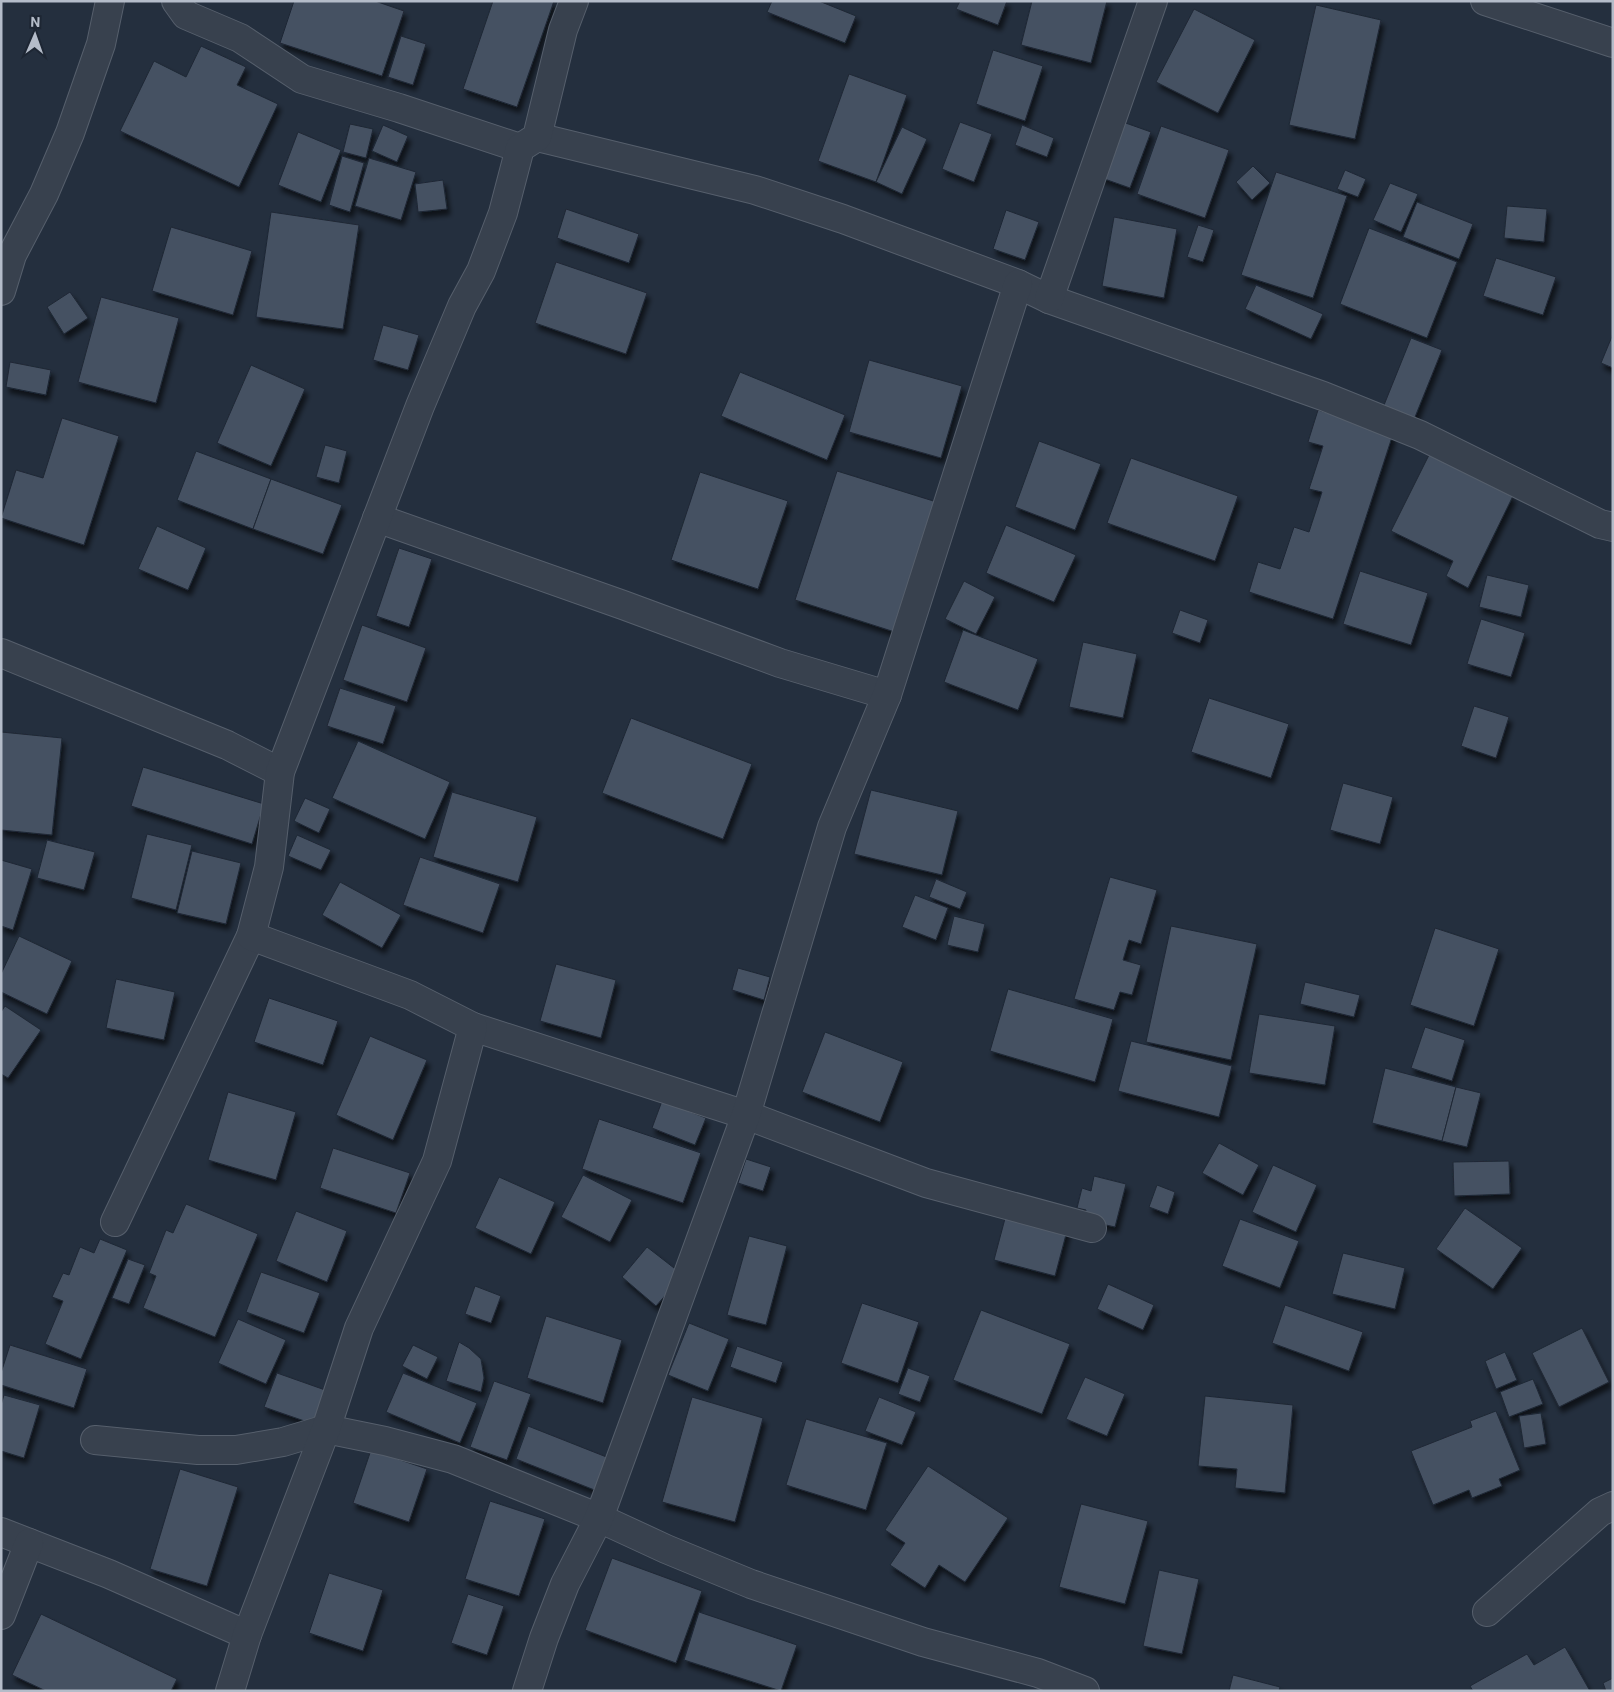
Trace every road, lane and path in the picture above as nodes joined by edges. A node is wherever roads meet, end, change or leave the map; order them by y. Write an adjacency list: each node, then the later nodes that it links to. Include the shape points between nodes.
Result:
1 (110, 1): 9 (street, via 101,44 70,133 44,194 12,255)
2 (176, 1): 7 (street, via 186,15 240,38 302,79)
3 (574, 1): 7 (street)
4 (1153, 1): 10 (street)
5 (1485, 1): 6 (street)
6 (1613, 43)
7 (528, 142): 8 (street, via 755,190); 11 (street, via 490,246 420,406)
8 (1018, 284): 10 (street); 14 (street)
9 (1, 291)
10 (1049, 299): 12 (street, via 1323,396 1402,428 1600,524)
11 (377, 518): 14 (street, via 624,604 780,663); 15 (street)
12 (1613, 527)
13 (1, 653): 15 (street, via 227,745)
14 (887, 694): 18 (street, via 832,827)
15 (280, 772): 16 (street, via 269,867)
16 (251, 936): 17 (street, via 410,995); 19 (street)
17 (473, 1027): 18 (street); 21 (street, via 437,1161 359,1328)
18 (746, 1115): 20 (street, via 926,1183); 24 (street)
19 (115, 1222)
20 (1092, 1228)
21 (326, 1429): 22 (street, via 283,1442 236,1450 198,1450); 24 (street, via 453,1459); 29 (street)
22 (95, 1440)
23 (1613, 1506): 27 (street, via 1600,1512)
24 (599, 1518): 31 (street, via 565,1584); 32 (street, via 751,1584 923,1642 1038,1673)
25 (1, 1532): 26 (street)
26 (29, 1542): 28 (street); 29 (street)
27 (1488, 1612)
28 (1, 1615)
29 (247, 1635): 30 (street)
30 (230, 1691)
31 (527, 1691)
32 (1085, 1691)

